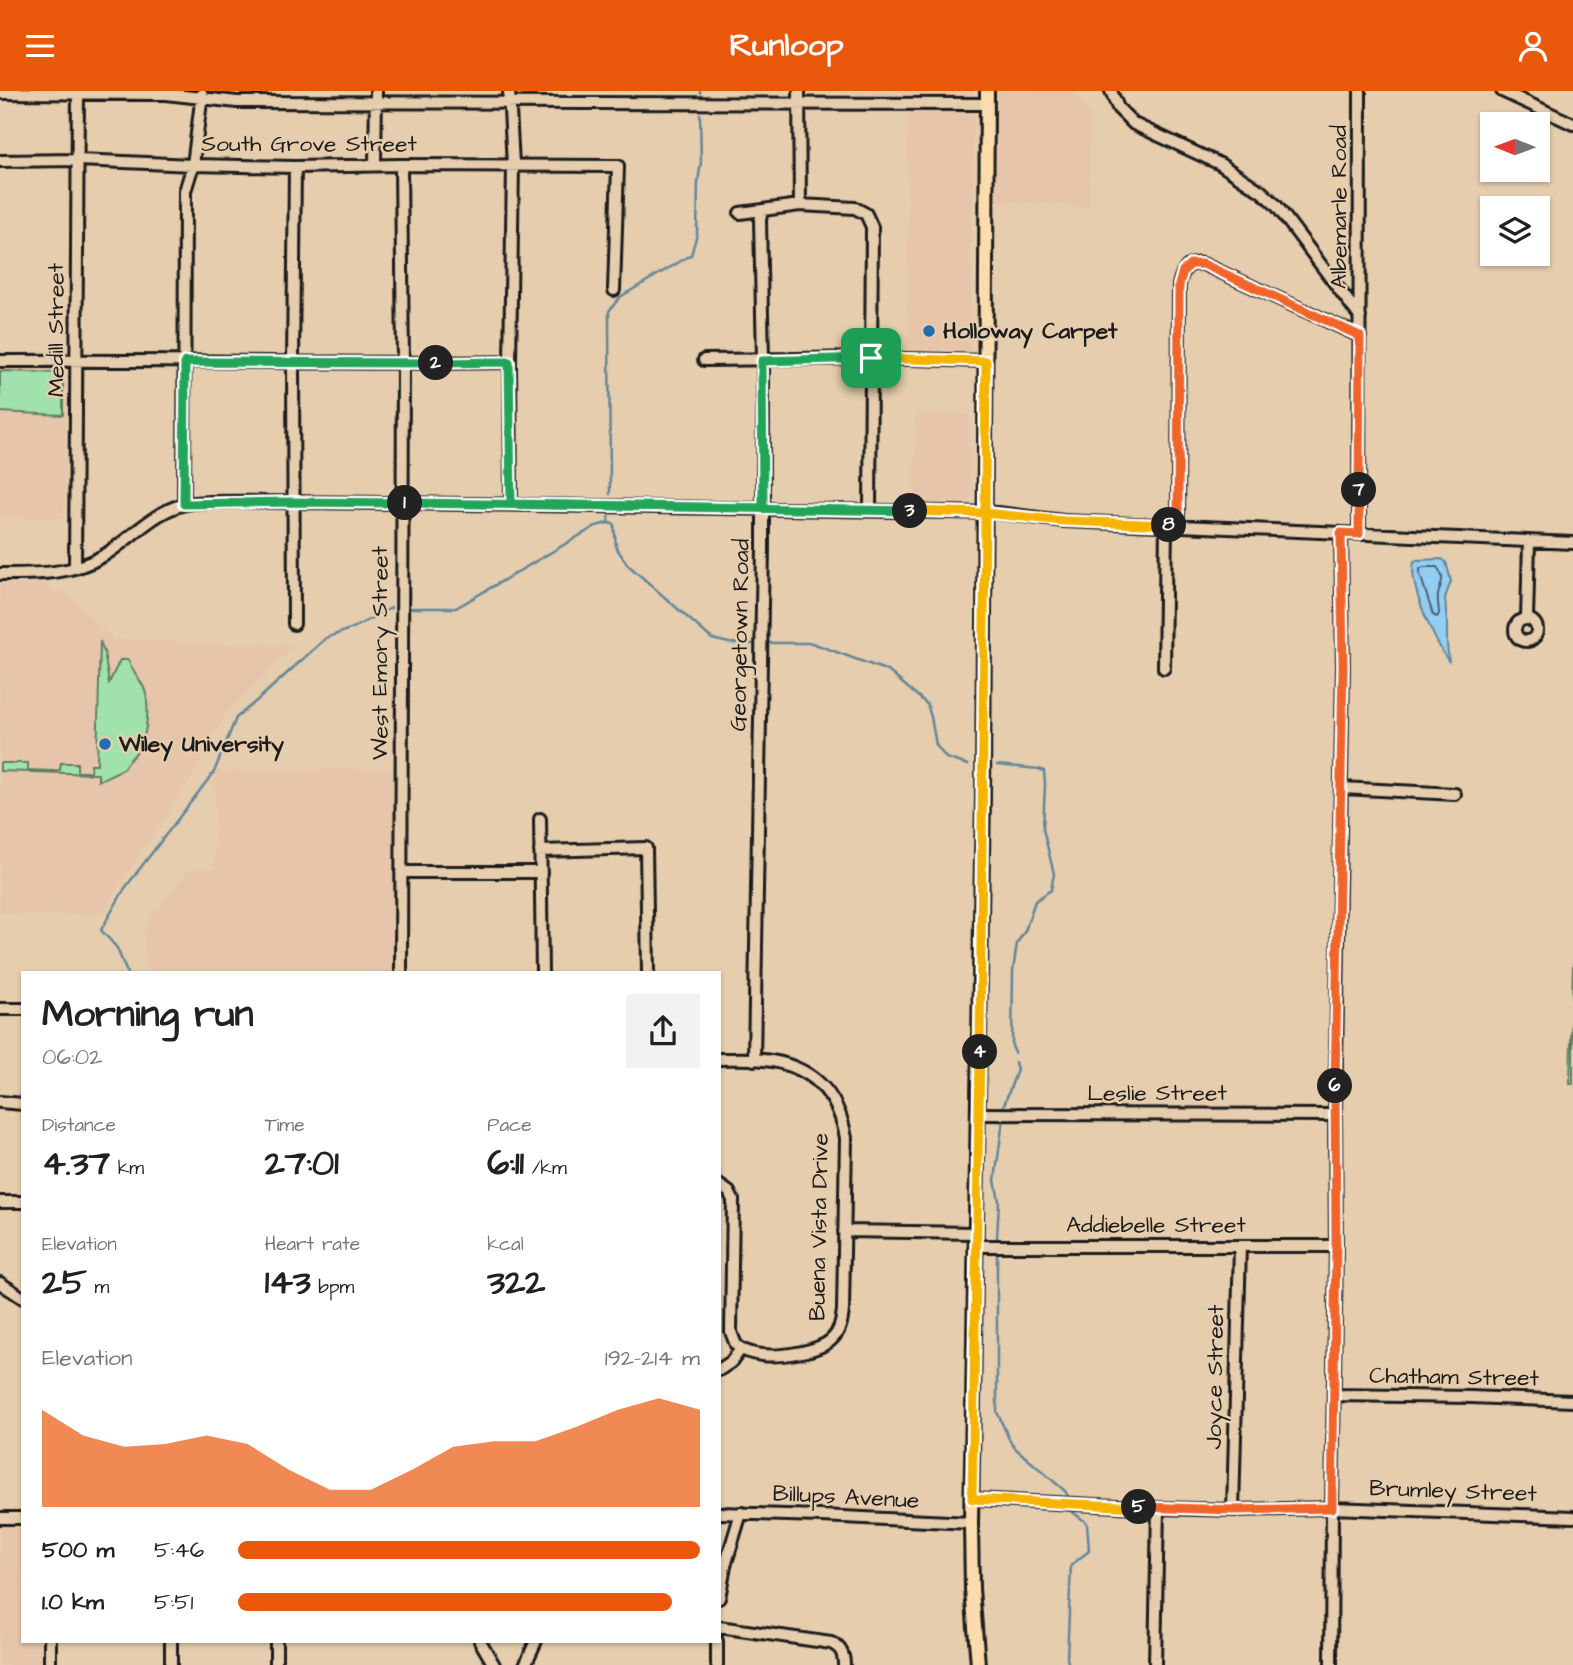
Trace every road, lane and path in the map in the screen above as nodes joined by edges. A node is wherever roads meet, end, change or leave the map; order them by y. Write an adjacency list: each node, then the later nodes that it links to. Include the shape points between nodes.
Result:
1 (799, 91): 11 (street)
2 (1111, 91): 24 (street, via 1118,108 1134,124 1220,164 1276,205)
3 (1360, 91): 24 (street, Albemarle Road)
4 (1502, 91): 12 (street)
5 (78, 92): 6 (street); 7 (street); 13 (street, Medill Street)
6 (0, 93)
7 (202, 95): 8 (street, via 237,102); 15 (street)
8 (376, 97): 9 (street); 16 (street)
9 (509, 97): 11 (street); 18 (street)
10 (987, 98): 11 (street); 31 (main road)
11 (799, 103): 20 (street)
12 (1573, 124)
13 (78, 160): 14 (street, South Grove Street); 15 (street, South Grove Street); 27 (street, Medill Street)
14 (0, 161)
15 (193, 165): 19 (street, South Grove Street); 32 (street, via 185,191)
16 (375, 165): 17 (street, South Grove Street); 19 (street, South Grove Street)
17 (401, 165): 18 (street, South Grove Street); 35 (street, West Emory Street)
18 (513, 165): 23 (street, South Grove Street, via 618,166); 34 (street)
19 (295, 167): 33 (street)
20 (800, 205): 21 (street); 26 (street, via 855,208 866,214 872,227)
21 (762, 211): 22 (street); 30 (street, Georgetown Road)
22 (740, 213)
23 (614, 290)
24 (1360, 317): 25 (street, Albemarle Road)
25 (1360, 336): 43 (street, via 1203,264 1187,266 1179,285); 45 (street, Albemarle Road)
26 (871, 358): 30 (street); 31 (street); 41 (street)
27 (77, 360): 28 (street); 32 (street); 48 (street, Medill Street)
28 (0, 361)
29 (704, 361): 30 (street)
30 (762, 361): 40 (street, Georgetown Road)
31 (986, 361): 42 (main road)
32 (185, 362): 33 (street); 38 (street)
33 (293, 362): 35 (street); 36 (street)
34 (509, 362): 35 (street); 39 (street)
35 (403, 363): 37 (street, West Emory Street)
36 (293, 502): 37 (street); 38 (street); 51 (street)
37 (402, 503): 39 (street); 57 (street, West Emory Street)
38 (184, 504): 48 (street, via 94,561)
39 (511, 504): 40 (street)
40 (763, 508): 41 (street); 65 (street, Georgetown Road)
41 (870, 510): 42 (street)
42 (985, 513): 43 (street); 68 (main road)
43 (1172, 525): 44 (street); 52 (street)
44 (1341, 533): 45 (street); 53 (street)
45 (1359, 534): 46 (street)
46 (1529, 541): 47 (street); 50 (street)
47 (1573, 543)
48 (75, 568): 49 (street)
49 (0, 574)
50 (1527, 619)
51 (294, 624)
52 (1164, 668)
53 (1342, 788): 54 (street); 69 (street)
54 (1455, 794)
55 (540, 819): 56 (street)
56 (540, 851): 58 (street); 61 (street, via 646,848)
57 (401, 872): 58 (street); 59 (street, West Emory Street)
58 (541, 872): 60 (street)
59 (401, 971)
60 (542, 971)
61 (648, 971)
62 (0, 1009): 63 (street)
63 (21, 1009)
64 (721, 1059): 65 (street, Buena Vista Drive)
65 (754, 1060): 73 (street, Buena Vista Drive, via 781,1063 807,1074 834,1100 846,1138)
66 (0, 1102): 67 (street)
67 (21, 1104)
68 (979, 1114): 69 (street, Leslie Street); 74 (main road)
69 (1335, 1115): 76 (street)
70 (721, 1186): 79 (street, via 733,1200 731,1332)
71 (0, 1202): 72 (street)
72 (21, 1202)
73 (844, 1231): 74 (street, Addiebelle Street); 79 (street, Buena Vista Drive, via 843,1316 832,1340 811,1350 772,1355)
74 (976, 1239): 75 (street, Addiebelle Street); 83 (main road)
75 (1240, 1246): 76 (street, Addiebelle Street); 86 (street, Joyce Street)
76 (1336, 1246): 81 (street)
77 (0, 1283): 78 (street)
78 (21, 1297)
79 (741, 1349): 80 (street)
80 (721, 1369)
81 (1334, 1395): 82 (street, Chatham Street); 85 (street)
82 (1573, 1401)
83 (972, 1499): 84 (street, Brumley Street); 92 (main road)
84 (1158, 1508): 86 (street, Brumley Street); 109 (street)
85 (1332, 1508): 86 (street, Brumley Street); 89 (street, Brumley Street); 110 (street)
86 (1233, 1510)
87 (721, 1513): 88 (street, Billups Avenue)
88 (741, 1513): 92 (street, Billups Avenue); 93 (street)
89 (1573, 1517)
90 (0, 1518): 91 (street)
91 (21, 1518)
92 (971, 1523): 108 (main road)
93 (721, 1587)
94 (721, 1627): 107 (street, via 831,1643 839,1647)
95 (50, 1643): 101 (street)
96 (171, 1643): 102 (street)
97 (276, 1643): 103 (street)
98 (481, 1643): 104 (street)
99 (535, 1643): 105 (street)
100 (717, 1643): 106 (street)
101 (50, 1665)
102 (171, 1665)
103 (276, 1665)
104 (494, 1665)
105 (525, 1665)
106 (717, 1665)
107 (844, 1665)
108 (978, 1665)
109 (1155, 1665)
110 (1331, 1665)

